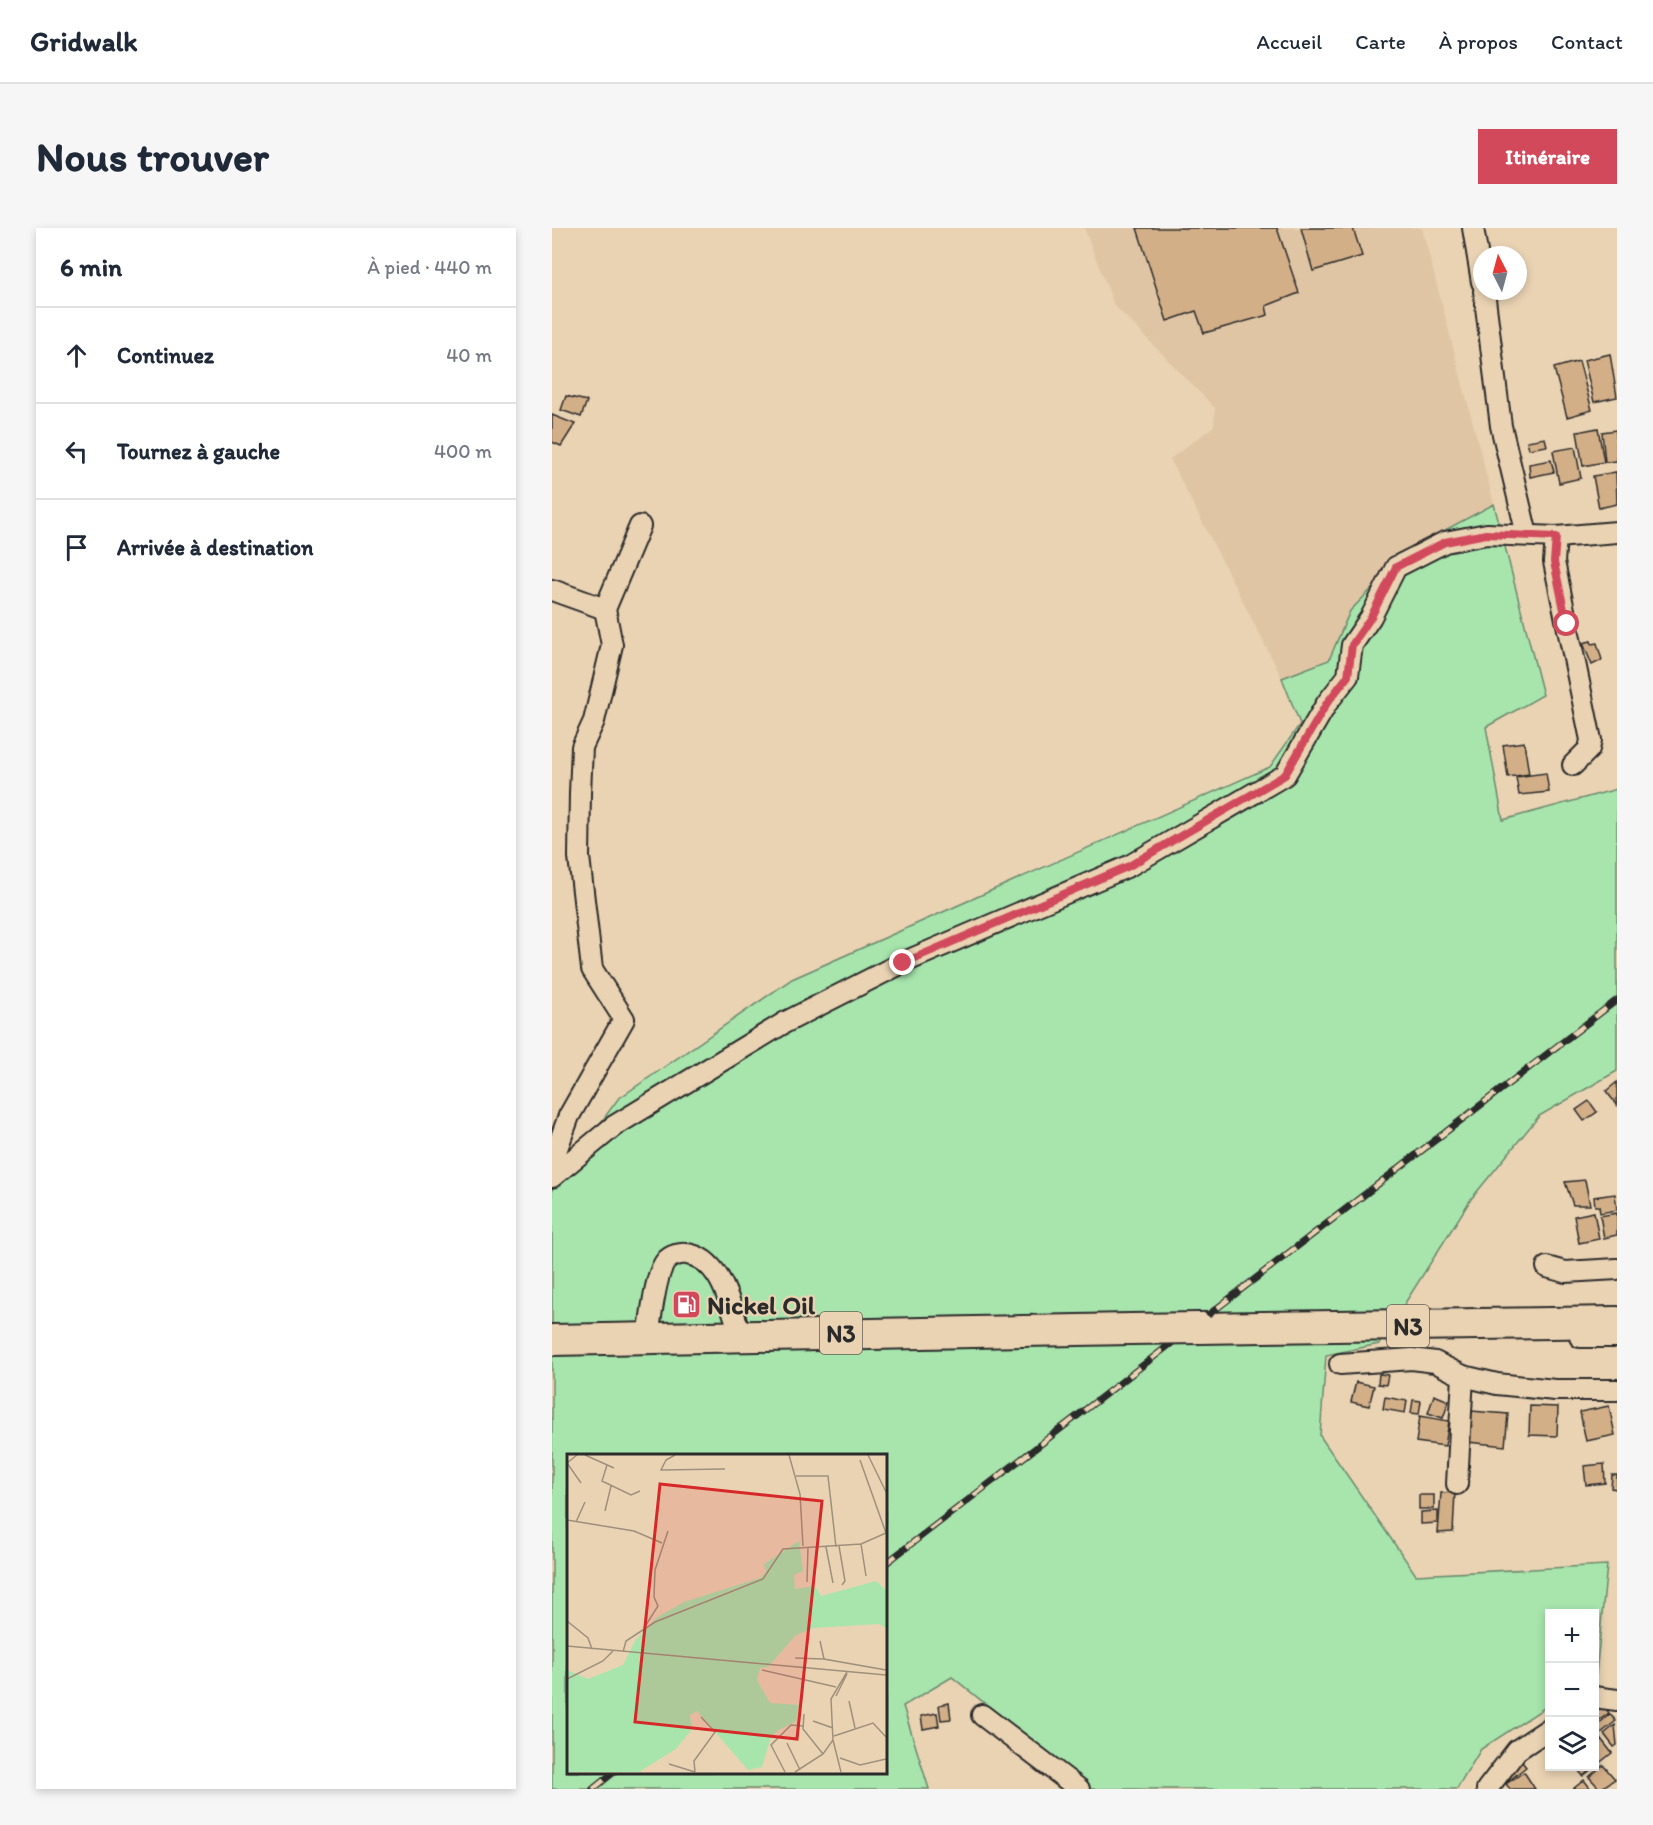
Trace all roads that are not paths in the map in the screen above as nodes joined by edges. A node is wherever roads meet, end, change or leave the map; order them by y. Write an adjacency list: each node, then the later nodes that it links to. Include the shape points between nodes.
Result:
1 (1473, 228): 2 (street)
2 (1476, 246)
3 (1485, 300): 6 (street, via 1502,426)
4 (640, 526): 9 (street)
5 (1617, 532): 7 (street)
6 (1527, 535): 7 (street); 12 (street, via 1486,534 1445,542 1396,567 1352,645 1348,676 1327,703 1285,775 1129,866 903,963 794,1018 614,1126)
7 (1556, 537): 10 (street, via 1554,562 1591,740 1589,749)
8 (552, 590): 9 (street)
9 (605, 609): 11 (street, via 612,645 594,721 582,747 579,857 592,969 624,1019 569,1116)
10 (1573, 765)
11 (552, 1162)
12 (552, 1177)
13 (1547, 1267): 14 (street, via 1565,1272)
14 (1617, 1269)
15 (1617, 1322): 16 (highway, N3)
16 (1350, 1327): 17 (highway, N3, bridge); 19 (street, via 1410,1333)
17 (741, 1335): 18 (highway, N3); 18 (street, via 716,1271 696,1255 681,1253 667,1260 660,1272)
18 (648, 1337): 20 (highway, N3)
19 (1617, 1337)
20 (552, 1340)
21 (1340, 1364): 22 (street, via 1412,1359 1436,1362)
22 (1462, 1376): 23 (street, via 1555,1390); 24 (street)
23 (1617, 1390)
24 (1457, 1484)
25 (1599, 1698): 26 (street)
26 (1617, 1700)
27 (982, 1715): 29 (street)
28 (1545, 1731): 30 (street, via 1517,1750)
29 (1079, 1789)
30 (1487, 1789)

